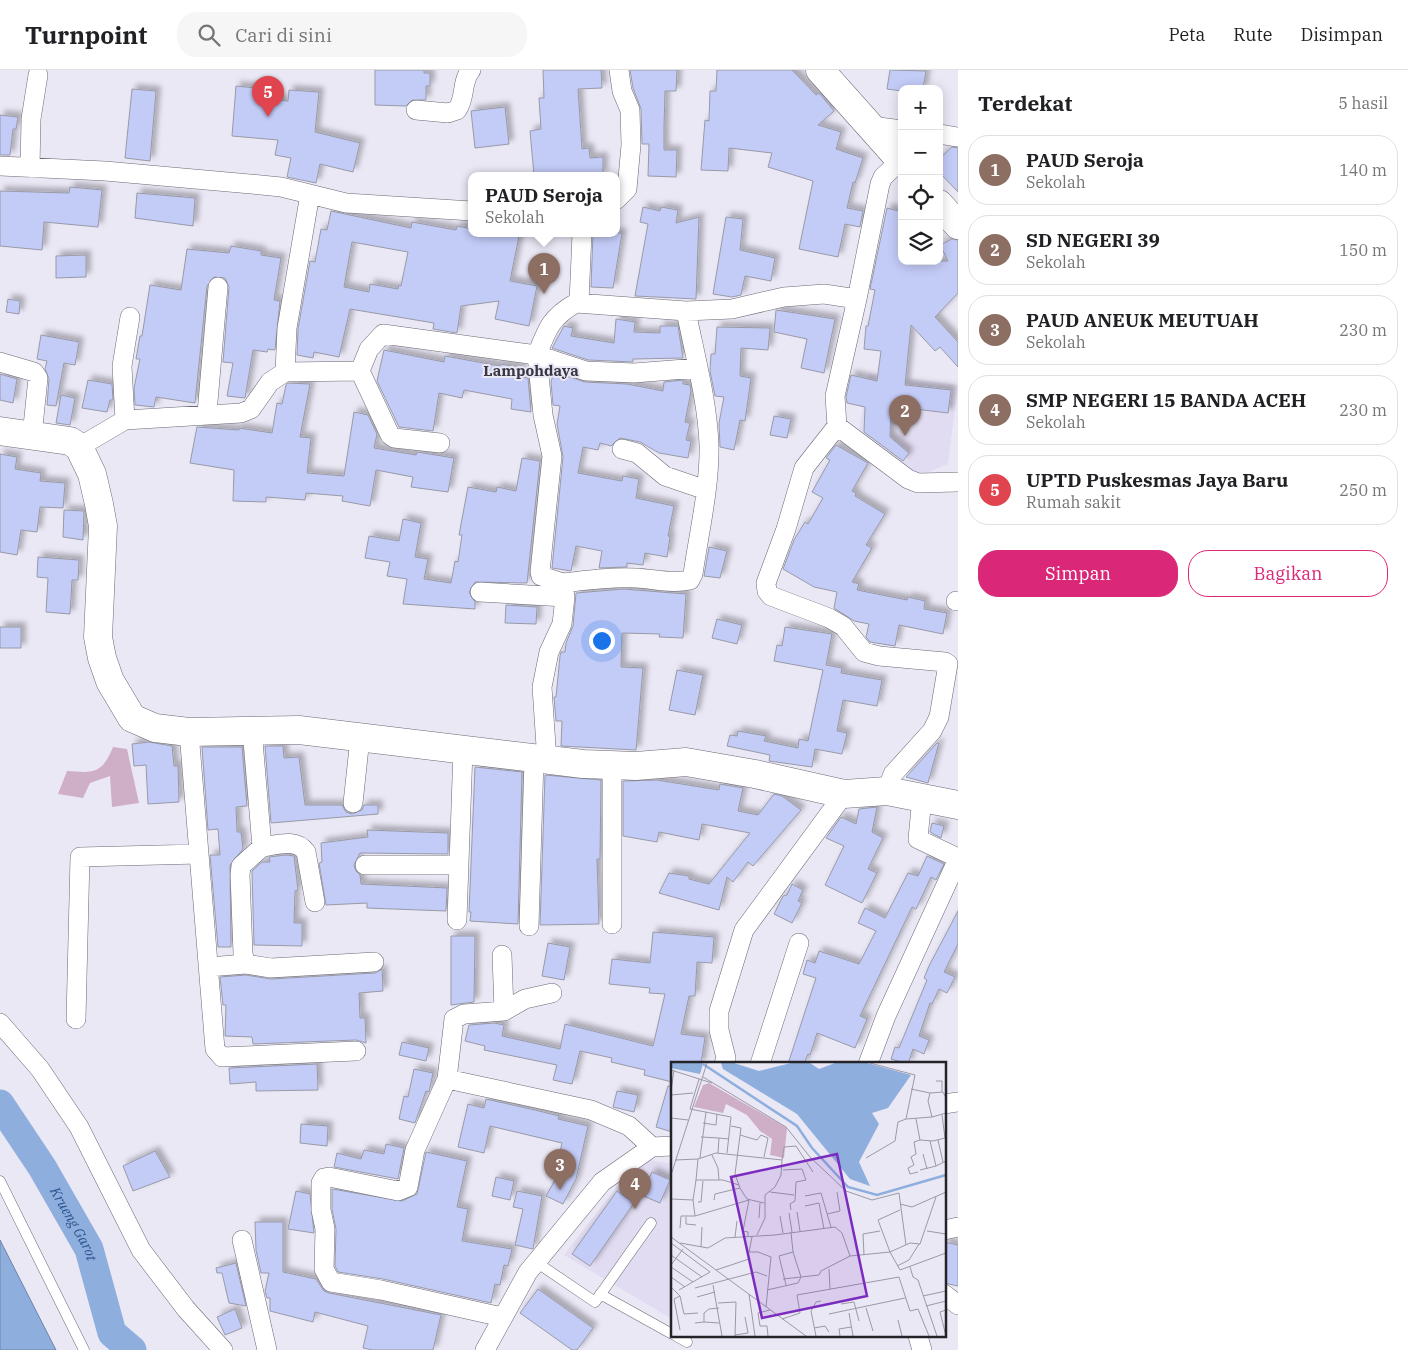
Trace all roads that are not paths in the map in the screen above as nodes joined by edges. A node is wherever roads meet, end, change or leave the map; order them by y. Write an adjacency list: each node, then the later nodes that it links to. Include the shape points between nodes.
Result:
1 (471, 70): 5 (street, via 466,76 465,94 457,110 448,113)
2 (619, 70): 15 (street, via 622,91 630,110 631,145 627,189)
3 (820, 70): 6 (street)
4 (38, 75): 13 (street, via 31,119)
5 (416, 110)
6 (871, 126): 7 (street); 10 (street)
7 (898, 129)
8 (943, 135): 9 (street)
9 (958, 137)
10 (898, 158)
11 (898, 164): 21 (street, via 880,184)
12 (0, 166): 13 (street)
13 (30, 168): 14 (street, via 261,185)
14 (310, 194): 17 (street, via 346,203); 29 (street, via 287,328)
15 (620, 196)
16 (943, 208): 18 (street)
17 (468, 211)
18 (958, 225)
19 (582, 237): 22 (street)
20 (218, 287): 30 (street)
21 (857, 299): 23 (street, via 824,294 784,296 732,309); 32 (street, via 835,396)
22 (579, 303): 23 (street); 25 (street, via 560,312 548,327)
23 (686, 312): 27 (street)
24 (130, 317): 31 (street, via 122,366)
25 (537, 355): 27 (street, via 586,371 634,373); 28 (street, via 383,334 369,349); 40 (street, via 543,415 552,456 540,572 541,576)
26 (0, 362): 34 (street, via 34,372 38,378)
27 (698, 368): 39 (street, via 704,392 709,445)
28 (360, 371): 29 (street); 35 (street, via 390,435)
29 (285, 372): 30 (street, via 270,382 251,409 241,413)
30 (206, 413): 31 (street)
31 (125, 420): 36 (street)
32 (837, 426): 38 (street, via 908,479 918,483); 48 (street, via 804,468 766,591 843,626 864,652 948,664 940,717 932,731 892,774)
33 (0, 431): 34 (street)
34 (32, 436): 36 (street, via 70,441)
35 (440, 443)
36 (80, 447): 43 (street, via 92,474 103,526 98,637 110,682 132,718 155,728)
37 (622, 449): 39 (street, via 637,453 665,476)
38 (958, 482)
39 (706, 490): 40 (street, via 690,580 678,583 637,578 593,579)
40 (564, 590): 41 (street); 46 (street, via 562,624 549,652 542,687)
41 (480, 592)
42 (252, 730): 43 (street); 44 (street, via 299,730); 53 (street)
43 (189, 732): 54 (street)
44 (360, 738): 45 (street); 51 (street)
45 (463, 750): 46 (street); 56 (street)
46 (540, 760): 47 (street); 61 (street)
47 (612, 765): 49 (street, via 708,764); 60 (street)
48 (887, 791): 49 (street); 50 (street)
49 (844, 794): 72 (street, via 744,930 719,1011 718,1030)
50 (922, 797): 52 (street); 55 (street, via 918,839)
51 (353, 803)
52 (958, 805)
53 (262, 847): 58 (street, via 294,843 302,846 306,852); 65 (street, via 242,866 240,875)
54 (199, 854): 66 (street); 69 (street, via 80,857)
55 (958, 859): 74 (street, via 886,1016)
56 (459, 864): 57 (street); 59 (street)
57 (365, 865)
58 (315, 902)
59 (457, 920)
60 (612, 924)
61 (529, 926)
62 (799, 944): 73 (street)
63 (502, 954): 68 (street)
64 (374, 962): 65 (street, via 271,968)
65 (246, 964): 66 (street)
66 (208, 967): 71 (street, via 215,1049 222,1057)
67 (552, 993): 68 (street, via 525,999)
68 (504, 1010): 75 (street, via 454,1018)
69 (76, 1019)
70 (0, 1023): 90 (street, via 40,1069 80,1126 141,1250 186,1309)
71 (356, 1051)
72 (729, 1062)
73 (761, 1062)
74 (869, 1062)
75 (447, 1079): 76 (street, via 591,1110 629,1126); 85 (street, via 415,1150 408,1187 398,1191 329,1177 321,1182 324,1270 331,1282)
76 (652, 1146): 77 (street); 81 (street, via 602,1182)
77 (671, 1146)
78 (0, 1181): 89 (lane)
79 (651, 1223): 82 (lane)
80 (242, 1240): 91 (street)
81 (536, 1262): 82 (lane, via 595,1302); 85 (street)
82 (600, 1294): 86 (lane)
83 (946, 1296): 84 (street)
84 (958, 1305)
85 (502, 1317): 92 (street)
86 (671, 1333)
87 (680, 1338): 88 (lane)
88 (688, 1342)
89 (84, 1350)
90 (223, 1350)
91 (267, 1350)
92 (485, 1350)

